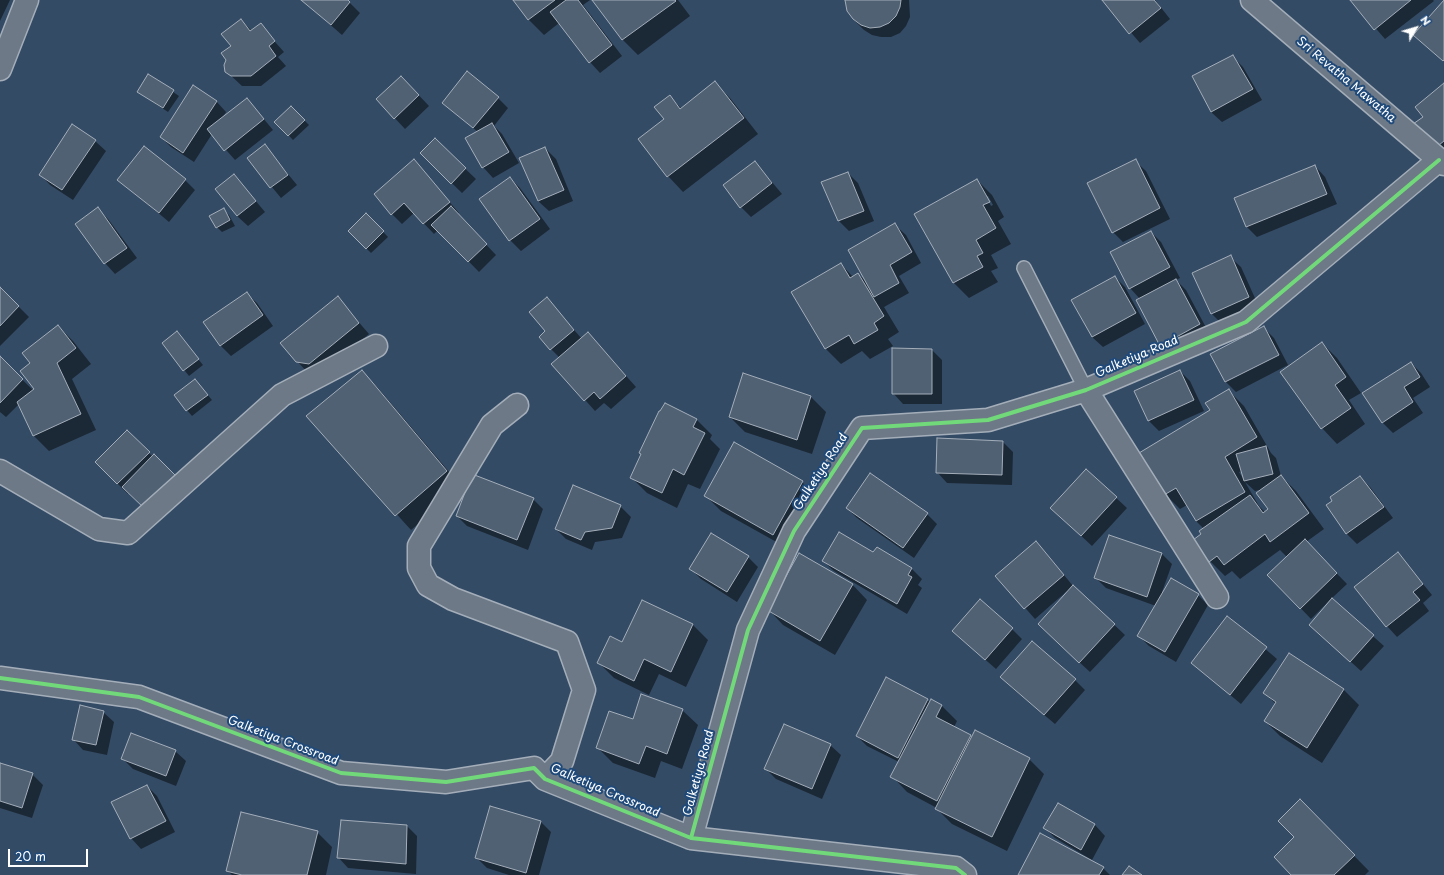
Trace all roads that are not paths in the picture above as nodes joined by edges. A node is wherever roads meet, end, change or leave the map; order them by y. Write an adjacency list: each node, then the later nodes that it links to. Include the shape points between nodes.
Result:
1 (27, 0): 4 (street)
2 (1252, 0): 5 (street, Sri Revatha Mawatha)
3 (1273, 0): 5 (street)
4 (0, 69)
5 (1405, 131): 6 (street, Sri Revatha Mawatha)
6 (1442, 162): 9 (street, Galketiya Road, via 1246,322)
7 (1024, 268): 9 (lane)
8 (376, 346): 11 (street, via 282,394 128,533 99,529)
9 (1086, 390): 12 (street); 15 (street, Galketiya Road, via 988,420 862,428 794,531 748,630)
10 (517, 405): 14 (street, via 492,426 423,539 419,546 419,568 428,585 453,599 567,642 584,690 562,761)
11 (0, 471)
12 (1217, 597)
13 (0, 678): 14 (street, Galketiya Crossroad, via 139,697 341,773 446,782 534,768)
14 (545, 779): 15 (street, Galketiya Crossroad)
15 (691, 838): 16 (street, via 956,868)
16 (965, 875)

